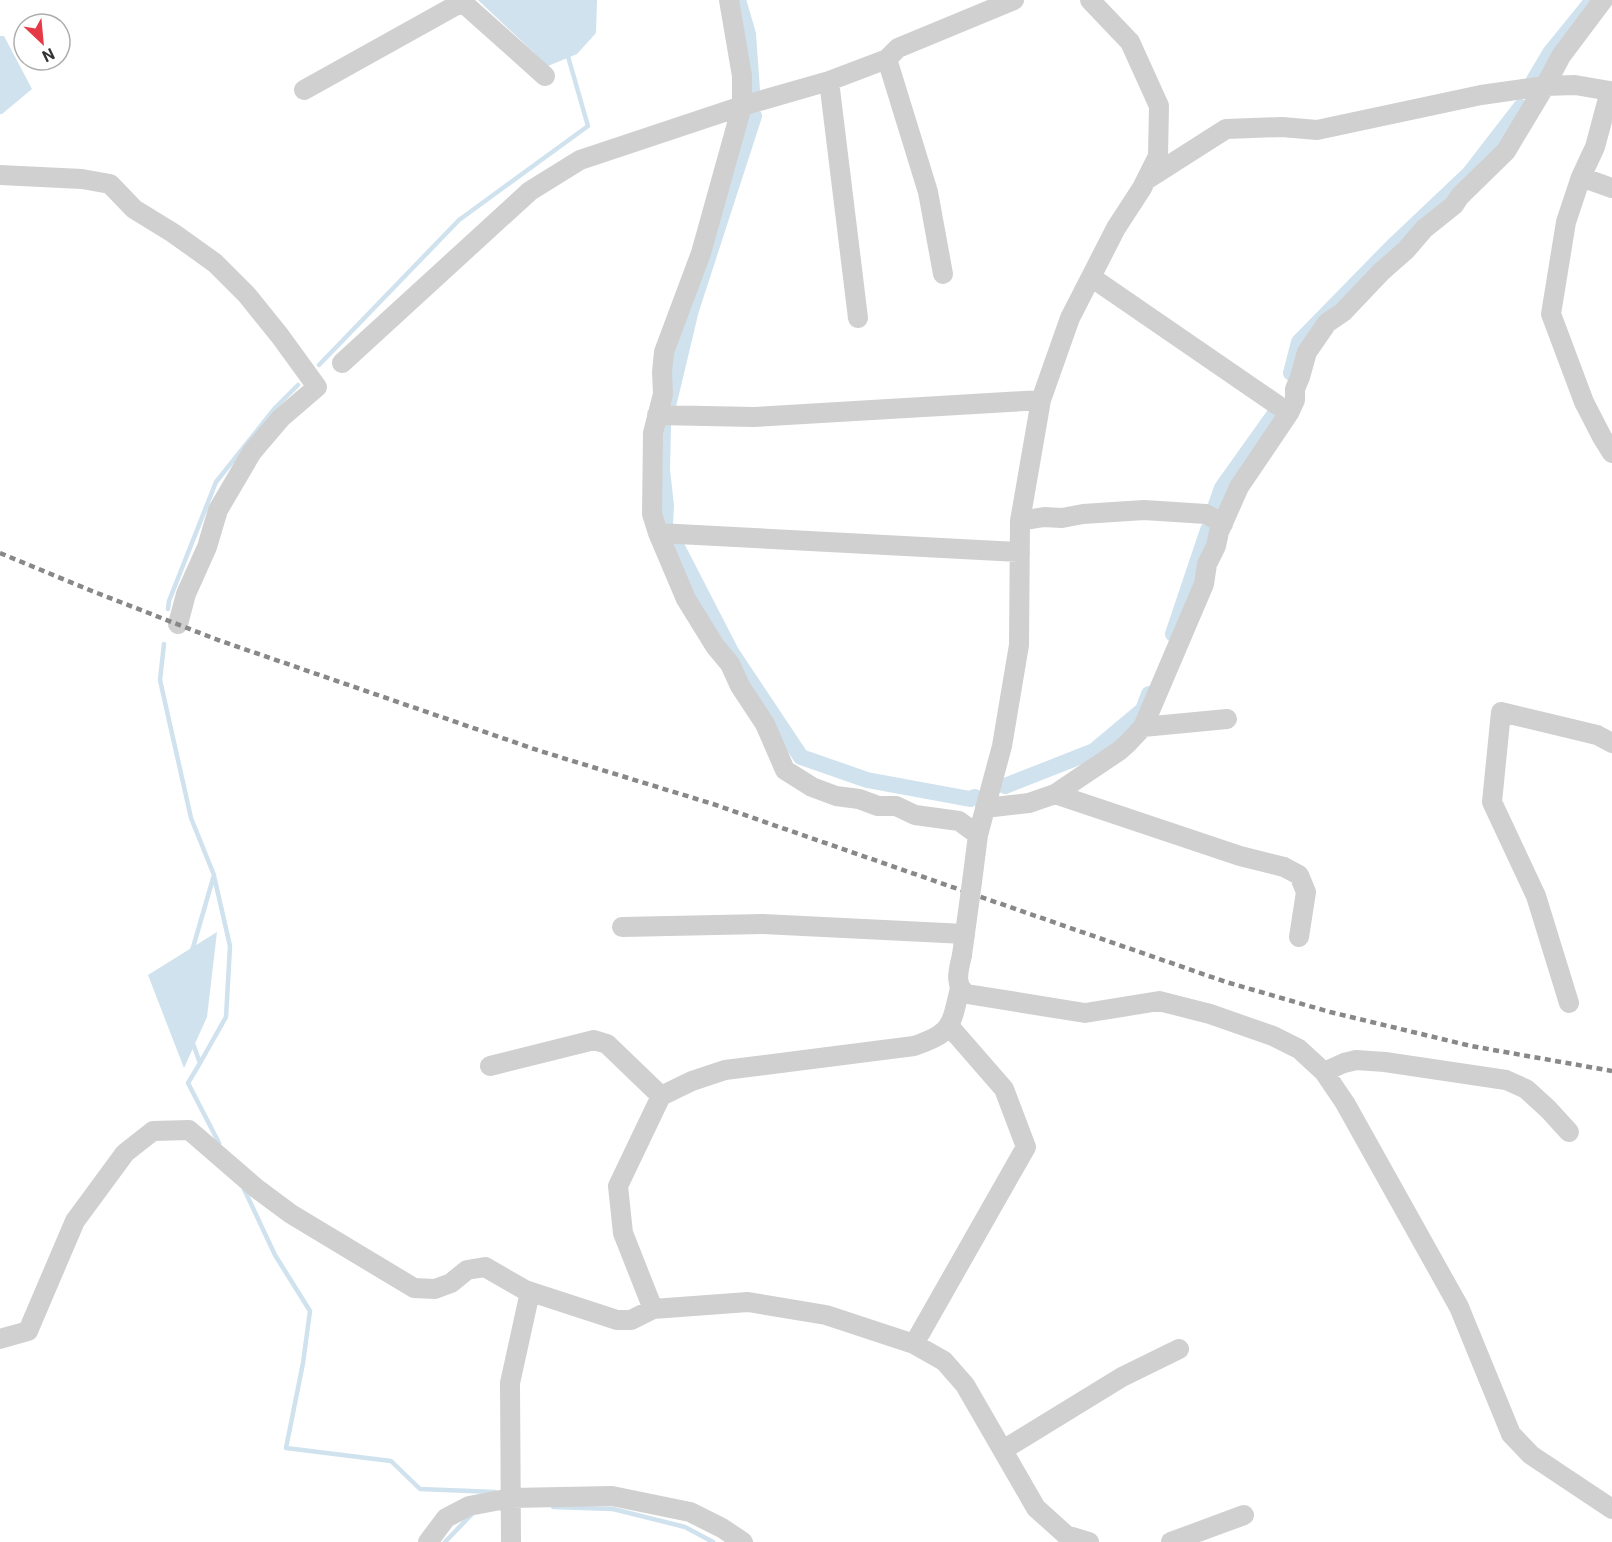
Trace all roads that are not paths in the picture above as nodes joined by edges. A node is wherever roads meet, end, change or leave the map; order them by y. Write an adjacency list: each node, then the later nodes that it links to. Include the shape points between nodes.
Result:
1 (729, 0): 12 (street, via 742,76)
2 (1014, 0): 6 (street, via 898,48)
3 (1090, 0): 15 (street, via 1130,42 1159,106 1158,156)
4 (1603, 0): 9 (street)
5 (461, 1): 7 (street); 10 (street)
6 (887, 59): 8 (street); 17 (street, via 928,192)
7 (545, 76)
8 (829, 81): 12 (street); 19 (street)
9 (1545, 86): 11 (street); 15 (street, via 1461,99 1317,130 1226,129); 22 (street, via 1506,151 1343,312 1327,323 1307,352)
10 (304, 90)
11 (1611, 90): 14 (street, via 1595,147)
12 (742, 106): 20 (street, via 580,160 530,191); 23 (street, via 701,253 664,352 663,394)
13 (0, 175): 29 (street, via 110,184 134,209 215,263 247,295 317,387 281,418 252,452 218,510)
14 (1581, 177): 16 (street); 24 (street, via 1566,222 1551,314 1584,402)
15 (1146, 180): 18 (street)
16 (1612, 188)
17 (943, 274)
18 (1090, 277): 21 (street, via 1070,318); 22 (street)
19 (858, 318)
20 (342, 363)
21 (1041, 400): 23 (street, via 754,417); 25 (street)
22 (1289, 413): 26 (street, via 1239,488)
23 (657, 415): 27 (street, via 652,433 651,484 652,514)
24 (1612, 453)
25 (1020, 521): 26 (street, via 1144,510 1206,514); 28 (street)
26 (1223, 524): 31 (street, via 1204,584)
27 (658, 533): 28 (street); 35 (street, via 686,599 765,724 785,770 836,796 959,821)
28 (1020, 552): 34 (street, via 1019,645 1002,746)
29 (178, 624)
30 (1227, 719): 31 (street)
31 (1143, 727): 33 (street, via 1119,751)
32 (1612, 743): 40 (street, via 1597,735 1501,712 1492,802 1536,896)
33 (1055, 794): 34 (street, via 1029,803); 38 (street, via 1299,875 1306,892)
34 (986, 808): 35 (street)
35 (978, 836): 37 (street, bridge)
36 (622, 927): 37 (street, via 763,924)
37 (965, 934): 39 (street, bridge)
38 (1299, 937)
39 (960, 988): 41 (street); 43 (street, via 967,994 1085,1013 1159,1001 1273,1036 1299,1049)
40 (1569, 1003)
41 (950, 1027): 44 (street, via 933,1040 914,1046 725,1070); 49 (street, via 1004,1089 1026,1147)
42 (490, 1066): 44 (street, via 594,1040 607,1044)
43 (1324, 1072): 45 (street, via 1356,1060 1506,1080 1526,1089); 53 (street, via 1459,1307 1511,1434 1531,1455)
44 (661, 1096): 47 (street, via 618,1186 623,1233)
45 (1569, 1132)
46 (530, 1292): 47 (street, via 617,1320 631,1320); 48 (street, via 485,1267 467,1270 451,1283 435,1289 414,1288 291,1214 189,1130 153,1131 125,1153 75,1221 28,1331); 52 (street, via 510,1383)
47 (653, 1309): 49 (street, via 748,1302 826,1315)
48 (0, 1339)
49 (914, 1344): 51 (street, via 944,1361 965,1385)
50 (1179, 1349): 51 (street, via 1122,1377)
51 (1003, 1450): 58 (street, via 1036,1508 1066,1535)
52 (510, 1503): 55 (street, via 469,1506 446,1518); 56 (street); 57 (street, via 612,1496 690,1512)
53 (1612, 1509)
54 (1244, 1515): 59 (street)
55 (428, 1542)
56 (511, 1542)
57 (743, 1542)
58 (1089, 1542)
59 (1171, 1542)

